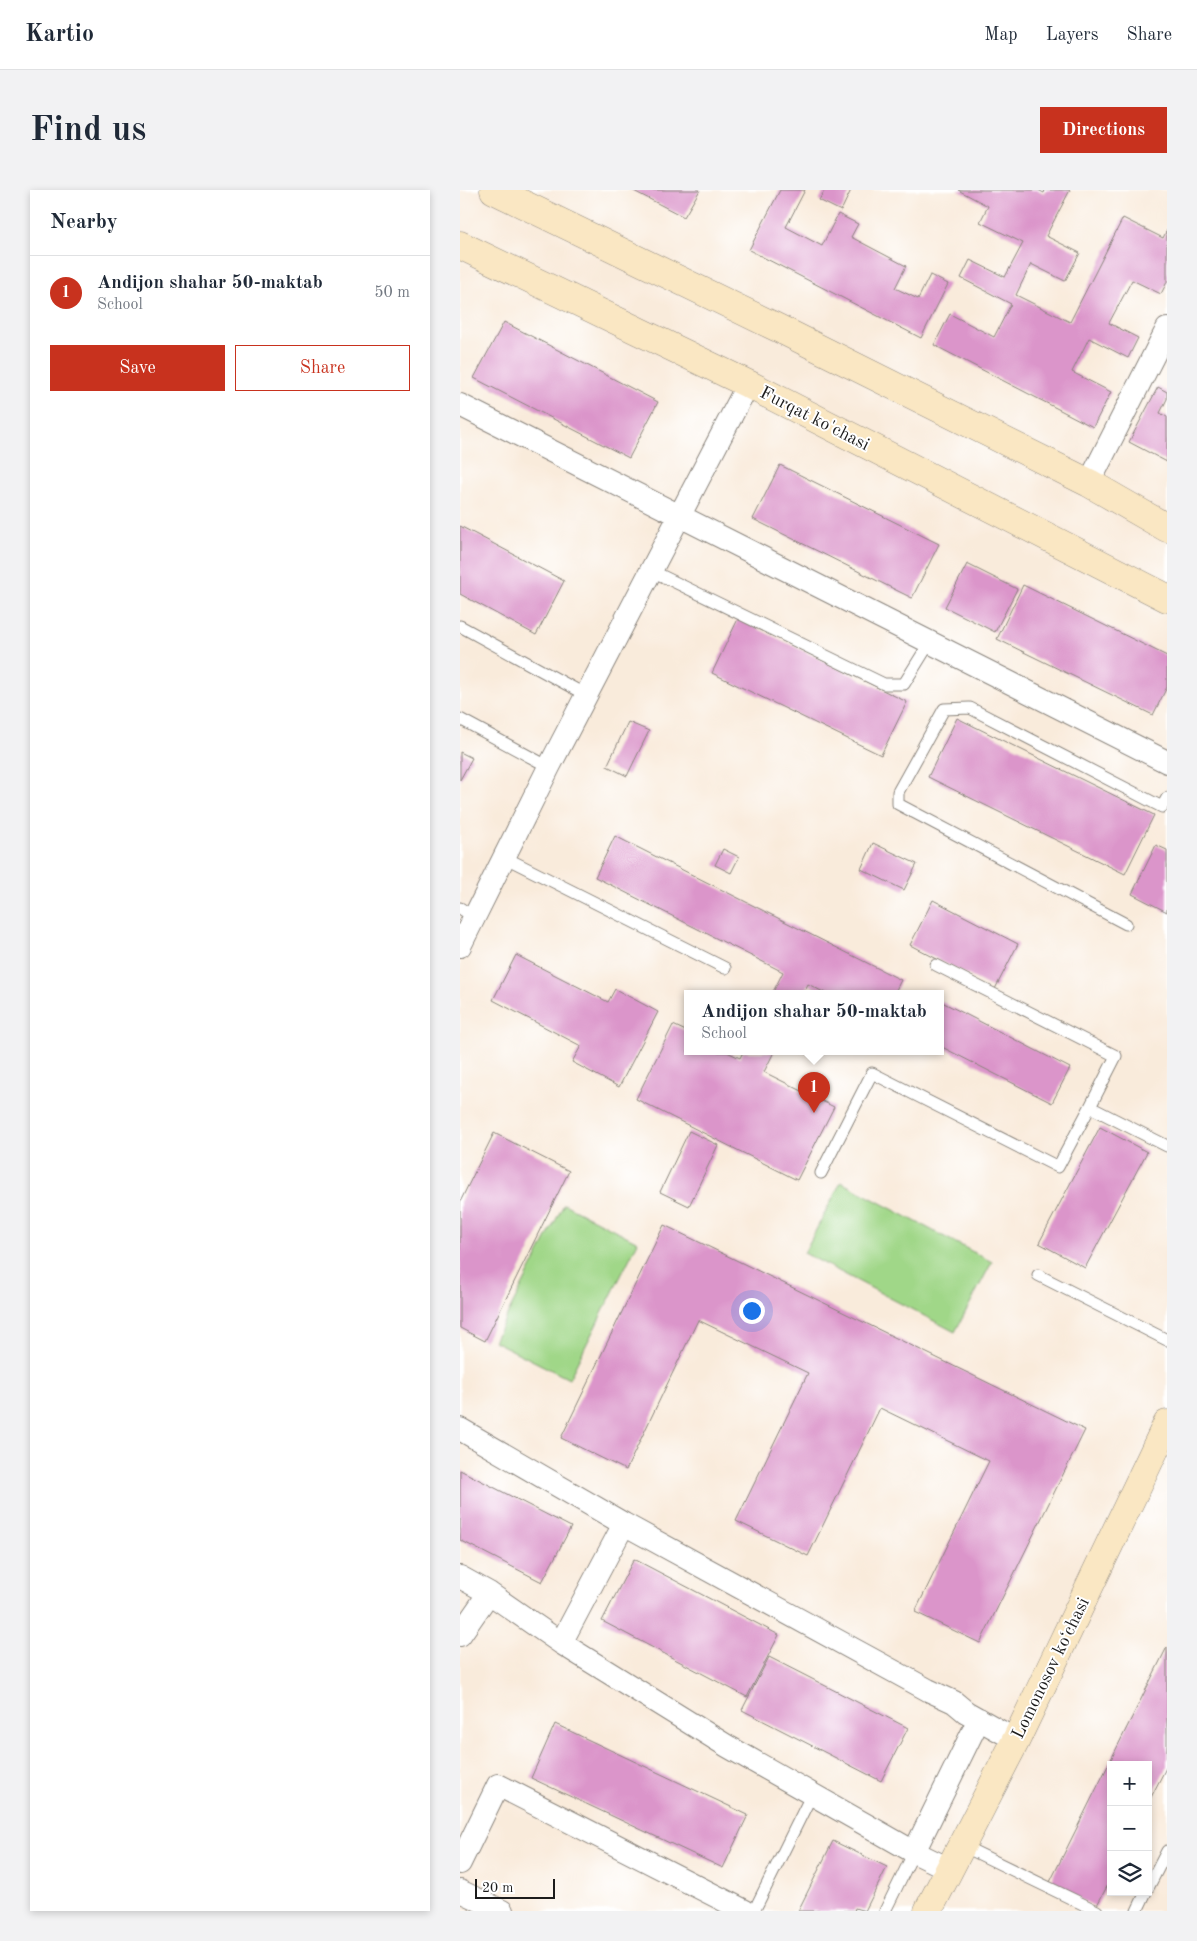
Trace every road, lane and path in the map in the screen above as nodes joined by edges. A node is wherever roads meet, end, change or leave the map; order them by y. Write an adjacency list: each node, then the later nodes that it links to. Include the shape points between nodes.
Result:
1 (494, 190): 6 (main road)
2 (460, 245): 4 (main road, Furqat ko'chasi)
3 (1167, 329): 6 (street)
4 (748, 384): 7 (street); 10 (main road, Furqat ko'chasi)
5 (460, 405): 7 (street)
6 (1089, 483): 8 (main road)
7 (679, 515): 9 (street); 12 (street)
8 (1167, 528)
9 (650, 570): 12 (lane, via 884,684 904,684); 13 (street)
10 (1167, 598)
11 (460, 626): 13 (lane)
12 (930, 642): 15 (street)
13 (586, 695): 16 (street)
14 (460, 719): 16 (lane)
15 (1167, 762)
16 (549, 767): 18 (street)
17 (1165, 805): 20 (lane, via 970,708 944,709 898,792 898,804)
18 (504, 857): 19 (street); 23 (lane)
19 (467, 913): 21 (street)
20 (1126, 924)
21 (460, 946)
22 (936, 965): 24 (lane, via 1116,1056)
23 (725, 968)
24 (1090, 1108): 25 (lane); 26 (lane, via 1058,1167 872,1073)
25 (1167, 1146)
26 (821, 1173)
27 (1038, 1275): 28 (lane)
28 (1167, 1340)
29 (1167, 1424): 37 (main road, Lomonosov koʻchasi)
30 (460, 1429): 31 (street)
31 (624, 1524): 35 (street); 36 (street, via 948,1698)
32 (460, 1577): 33 (street)
33 (489, 1594): 34 (street); 35 (street)
34 (460, 1635)
35 (561, 1643): 38 (street, via 727,1746)
36 (980, 1719): 37 (street); 41 (street)
37 (1016, 1740): 39 (main road, Lomonosov koʻchasi)
38 (812, 1794): 41 (street); 49 (lane)
39 (961, 1845): 43 (main road, Lomonosov koʻchasi); 52 (lane)
40 (1167, 1850): 44 (lane)
41 (914, 1852): 43 (street); 50 (lane)
42 (460, 1863): 48 (street, via 498,1785)
43 (949, 1869): 51 (main road, Lomonosov koʻchasi)
44 (1152, 1880)
45 (460, 1891): 47 (street)
46 (1144, 1896): 53 (lane)
47 (502, 1911)
48 (745, 1911)
49 (754, 1911)
50 (884, 1911)
51 (928, 1911)
52 (1097, 1911)
53 (1137, 1911)

